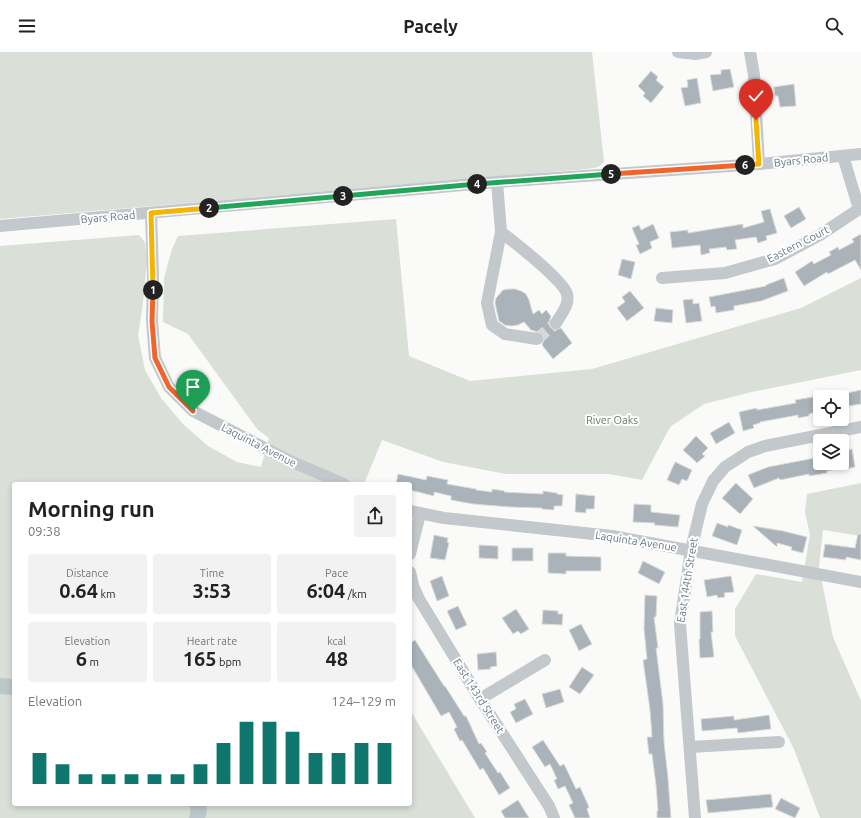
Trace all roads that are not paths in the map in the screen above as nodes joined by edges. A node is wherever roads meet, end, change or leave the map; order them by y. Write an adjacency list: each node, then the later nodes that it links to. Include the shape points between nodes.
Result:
1 (678, 52): 2 (street)
2 (706, 52)
3 (750, 52): 6 (street, via 754,75)
4 (861, 154): 5 (street, Byars Road)
5 (843, 156): 6 (street, Byars Road); 8 (street, Eastern Court)
6 (759, 164): 7 (street, Byars Road)
7 (497, 182): 9 (street, Byars Road); 11 (street)
8 (860, 209): 12 (street, Eastern Court, via 820,235 774,259 725,273)
9 (151, 213): 10 (street, Byars Road); 16 (street, Laquinta Avenue, via 155,358 169,387 193,411 290,461)
10 (0, 226)
11 (501, 232): 13 (street, via 554,277 567,294 567,306); 14 (street, via 488,303 492,325 505,334)
12 (662, 278)
13 (556, 323)
14 (537, 339)
15 (861, 426): 19 (street, East 144th Street, via 765,446 748,452 725,467 713,481 702,504)
16 (339, 482)
17 (415, 512): 18 (street); 19 (street, Laquinta Avenue, via 444,518 612,536)
18 (412, 537)
19 (691, 550): 21 (street, Laquinta Avenue); 25 (street, East 144th Street, via 680,624)
20 (412, 581): 23 (street, East 143rd Street, via 419,599)
21 (861, 582)
22 (545, 660): 23 (street)
23 (480, 699): 26 (street, East 143rd Street, via 549,806)
24 (779, 742): 25 (street)
25 (690, 747): 27 (street, East 144th Street)
26 (554, 818)
27 (696, 818)

